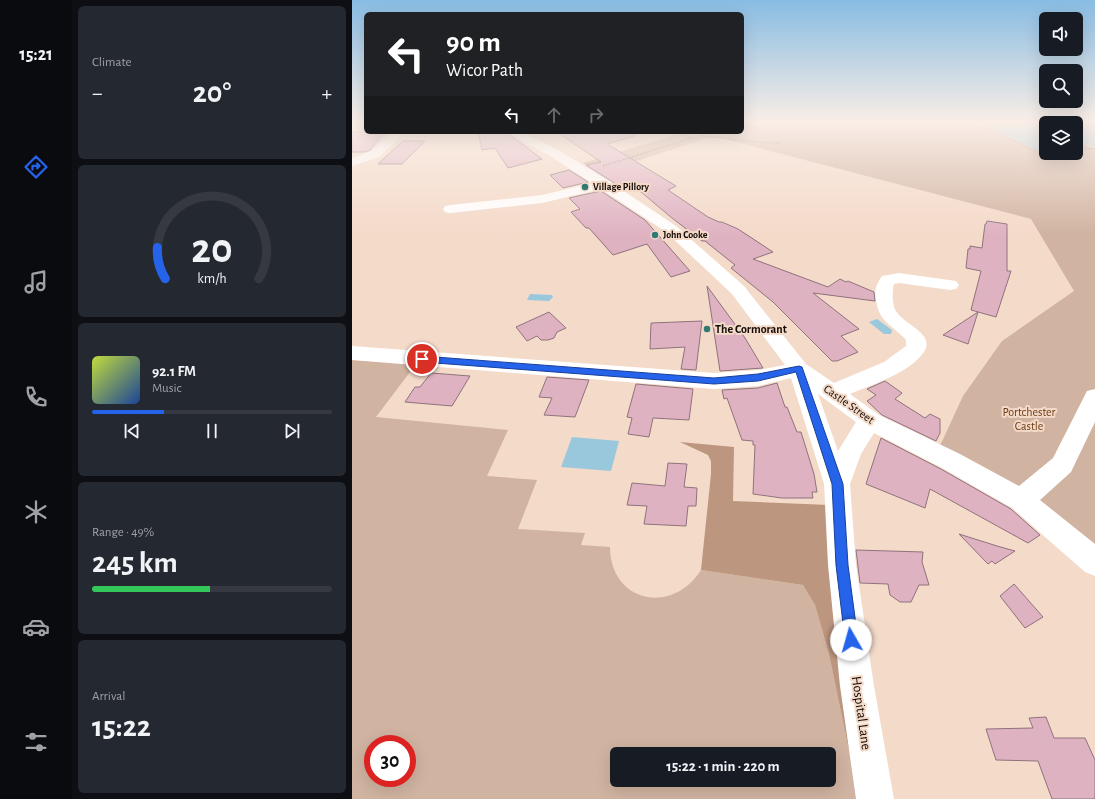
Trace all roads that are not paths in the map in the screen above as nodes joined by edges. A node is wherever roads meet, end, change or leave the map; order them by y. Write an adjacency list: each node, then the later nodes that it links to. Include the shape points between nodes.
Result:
1 (566, 160): 4 (street, Castle Street)
2 (352, 165): 3 (street)
3 (352, 173)
4 (604, 184): 5 (street, via 542,199); 8 (street, Castle Street, via 672,229 738,290)
5 (450, 209)
6 (950, 285): 9 (street, via 899,278 888,280 884,288 886,312 912,334 916,348 902,361)
7 (352, 353): 8 (street, via 714,381 758,378)
8 (799, 369): 9 (street, Castle Street); 12 (street, Hospital Lane)
9 (833, 393): 11 (street, Castle Street)
10 (1095, 397): 13 (street, via 1062,465)
11 (871, 421): 12 (street, via 849,451); 13 (street, Castle Street)
12 (837, 484): 15 (street, Hospital Lane, via 842,565 857,686)
13 (1021, 500): 14 (street, Castle Street)
14 (1095, 562)
15 (875, 799)

